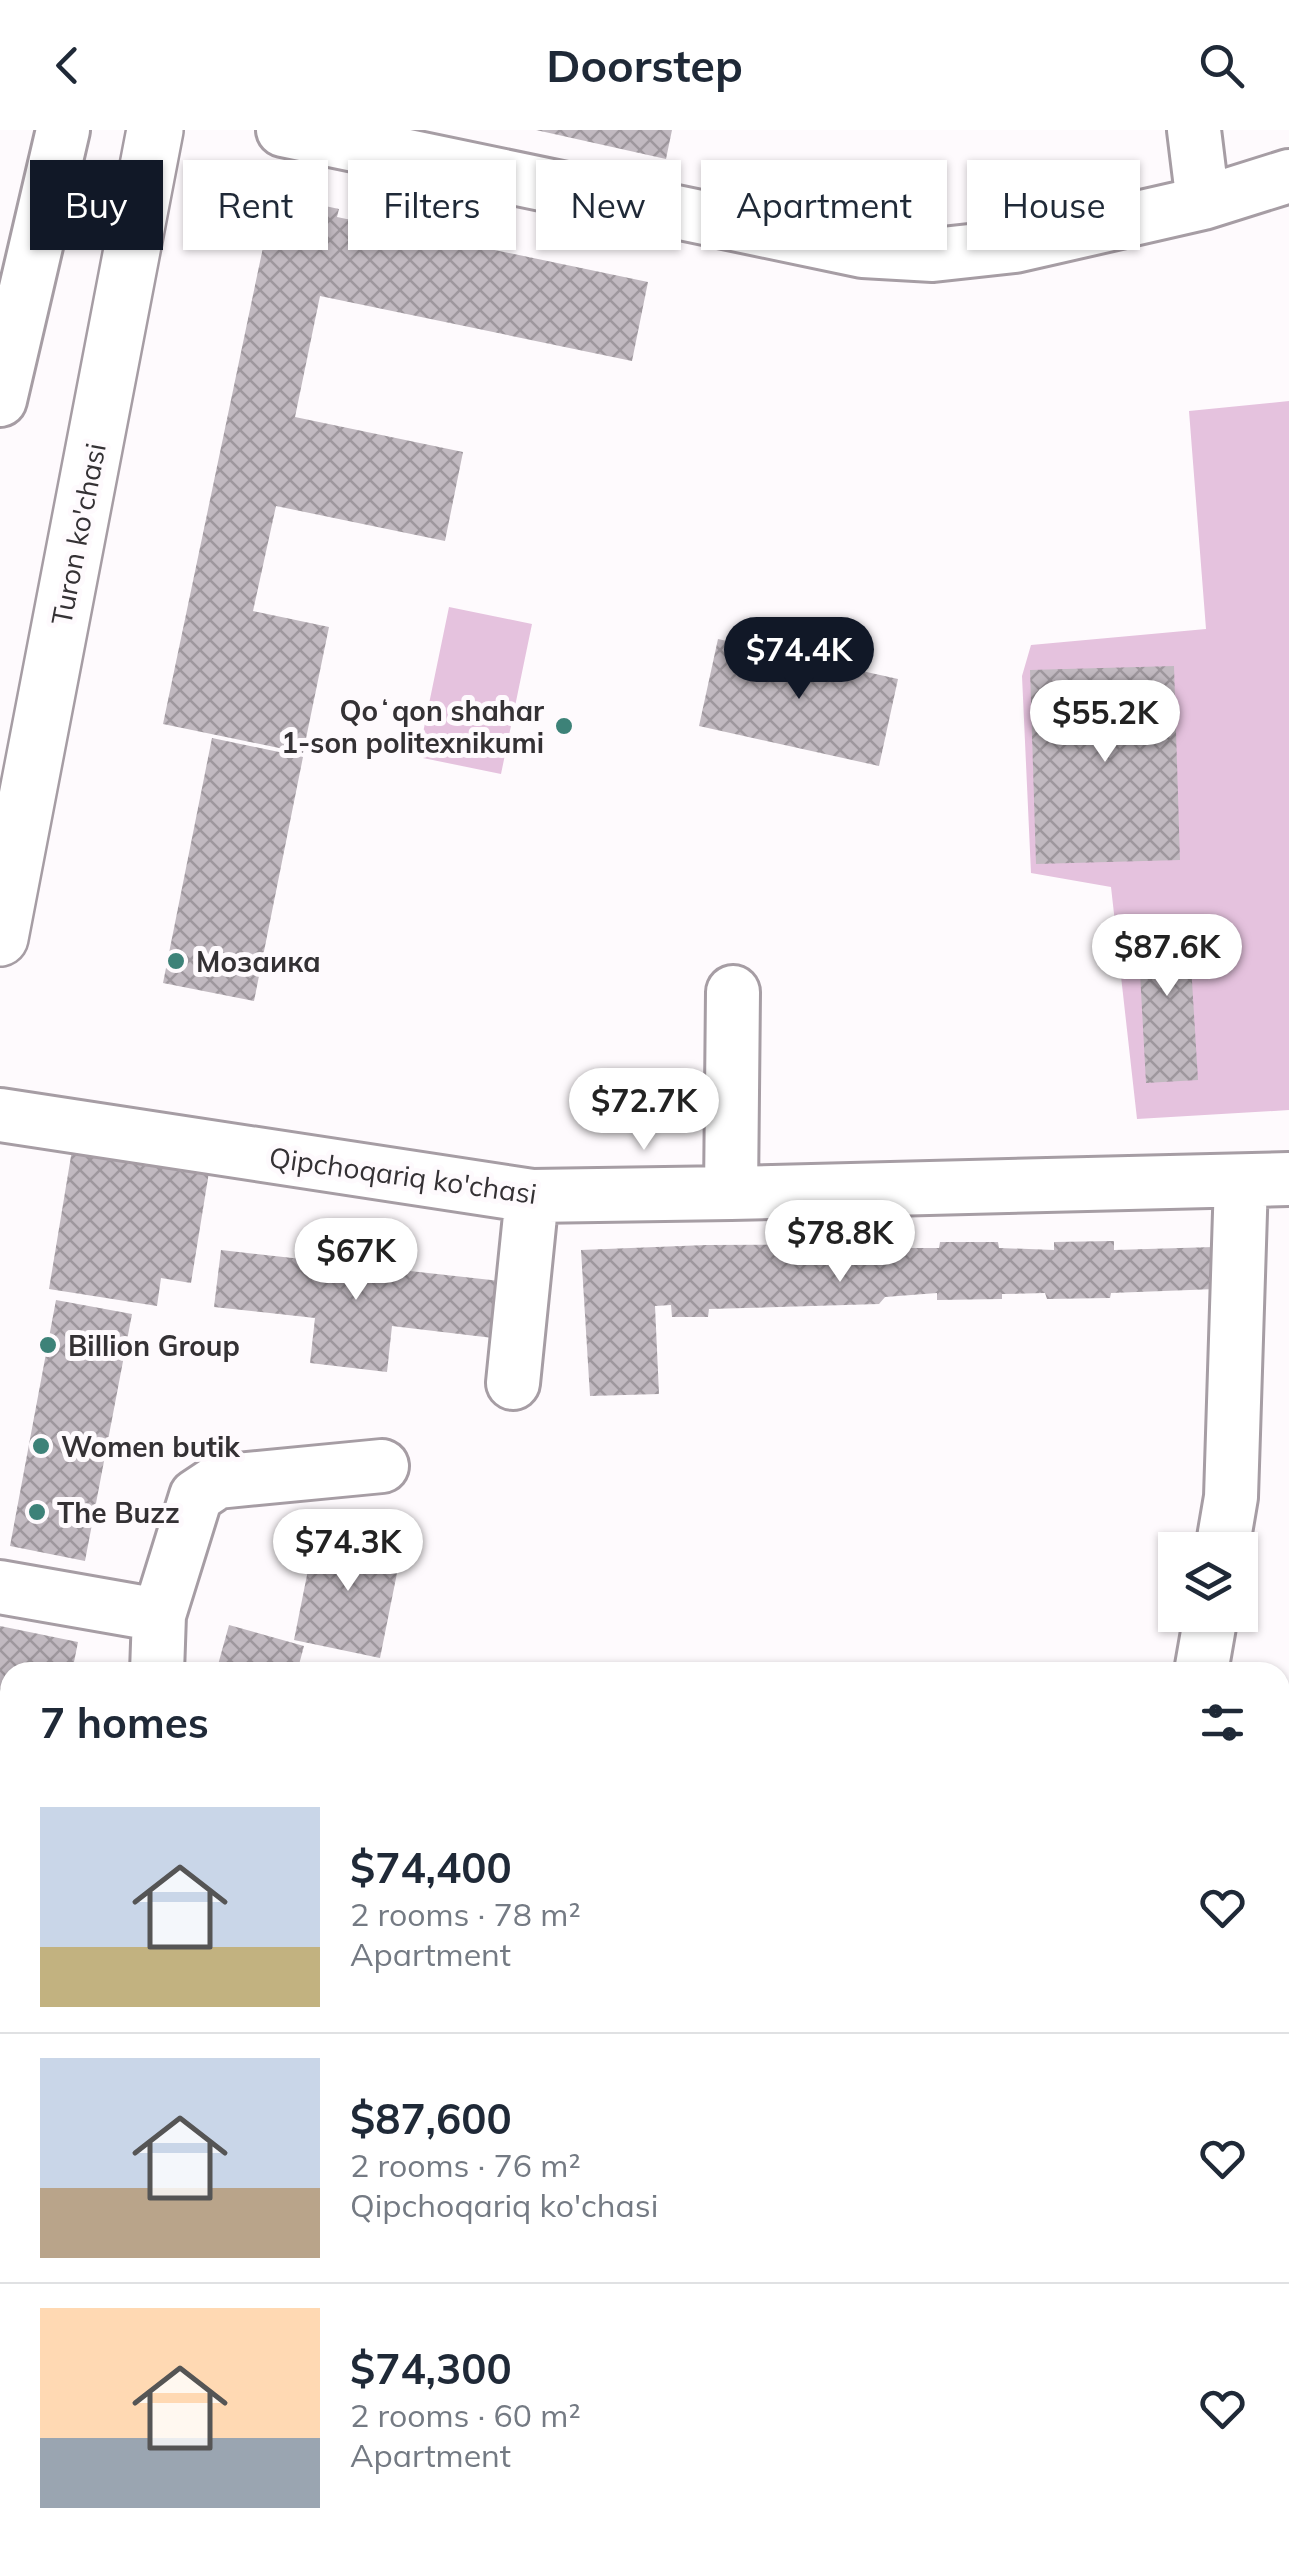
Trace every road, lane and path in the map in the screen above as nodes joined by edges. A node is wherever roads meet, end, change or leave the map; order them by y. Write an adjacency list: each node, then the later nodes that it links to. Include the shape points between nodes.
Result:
1 (63, 130): 7 (street)
2 (155, 130): 8 (main road, Turon ko'chasi)
3 (284, 130): 6 (street, via 863,251 933,255 1015,246)
4 (1194, 130): 6 (street)
5 (1289, 176): 6 (street)
6 (1203, 204)
7 (0, 400)
8 (0, 938)
9 (732, 992): 12 (street)
10 (0, 1115): 13 (street, Qipchoqariq ko'chasi)
11 (1265, 1180): 12 (street, Qipchoqariq ko'chasi); 16 (street)
12 (730, 1193): 13 (street, Qipchoqariq ko'chasi)
13 (532, 1196): 14 (street)
14 (513, 1383)
15 (382, 1466): 18 (street, via 216,1482 196,1496)
16 (1225, 1532)
17 (0, 1587): 18 (street)
18 (159, 1614): 20 (street)
19 (1207, 1632): 21 (street)
20 (157, 1662)
21 (1203, 1662)

